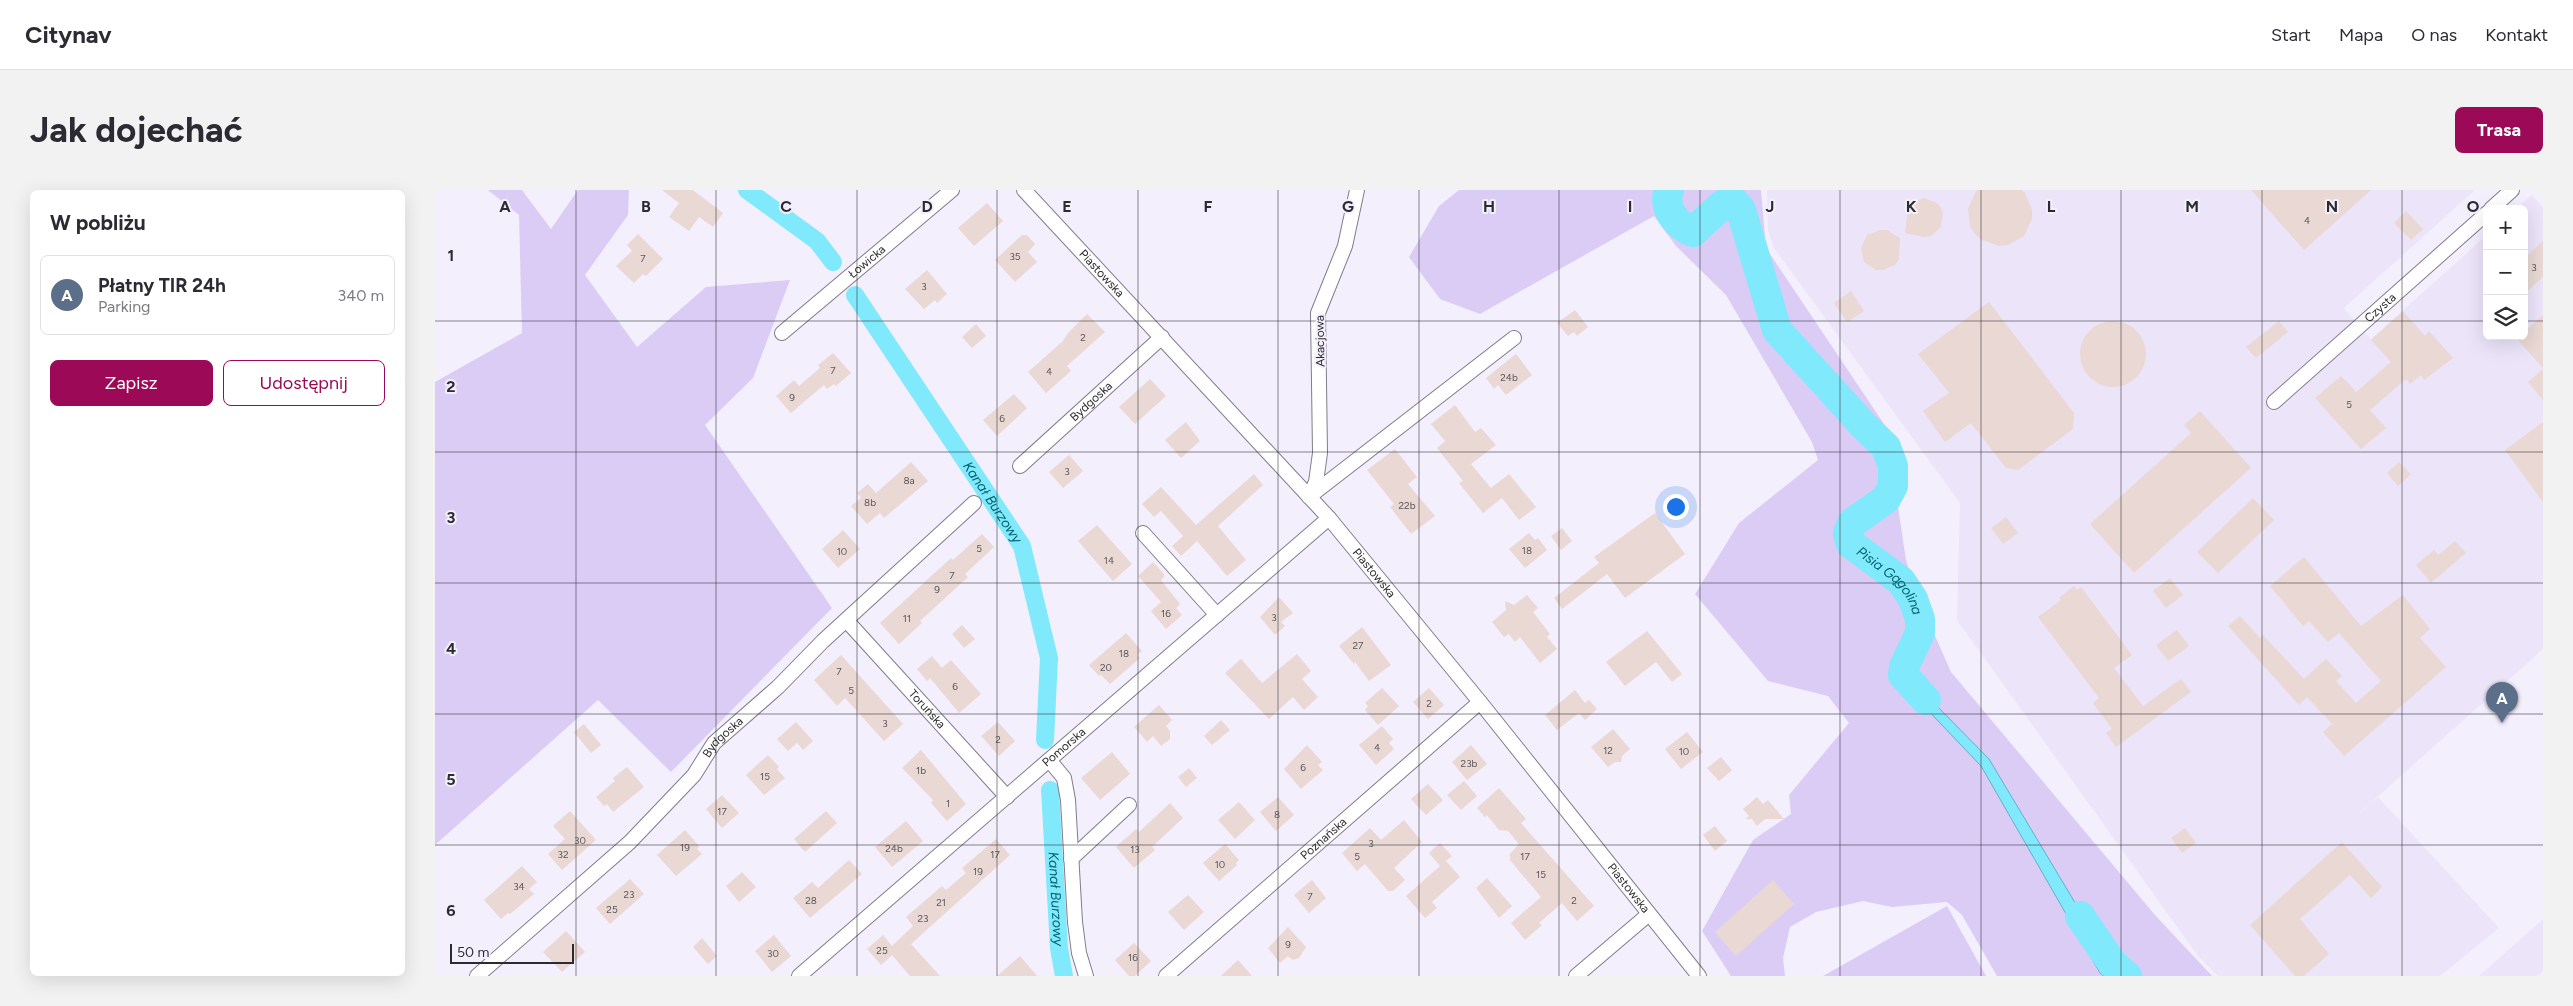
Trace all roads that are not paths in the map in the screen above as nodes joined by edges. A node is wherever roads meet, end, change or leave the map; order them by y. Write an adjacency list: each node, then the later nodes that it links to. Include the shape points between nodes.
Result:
1 (952, 190): 7 (street, Łowicka)
2 (1024, 190): 8 (street, Piastowska)
3 (1357, 190): 12 (street, Akacjowa, via 1345,246 1318,312 1320,453 1316,482)
4 (2512, 190): 5 (street)
5 (2495, 205)
6 (2483, 217): 10 (street, Czysta)
7 (782, 333)
8 (1162, 337): 11 (street, Bydgoska); 12 (street, Piastowska)
9 (1514, 338): 12 (street)
10 (2274, 402)
11 (1019, 466)
12 (1309, 497): 14 (street, Piastowska)
13 (974, 503): 17 (street, Bydgoska)
14 (1329, 518): 16 (street, Pomorska); 18 (street, Piastowska)
15 (1143, 533): 16 (street)
16 (1217, 615): 19 (street, Pomorska)
17 (847, 621): 20 (street, Toruńska); 24 (street, Bydgoska, via 714,743 694,776 630,842)
18 (1480, 702): 23 (street, Piastowska); 27 (street, Poznańska)
19 (1050, 761): 20 (street, Pomorska); 22 (street, via 1064,778)
20 (1007, 797): 25 (street, Pomorska)
21 (1129, 805): 22 (street)
22 (1071, 859): 26 (street, via 1075,922)
23 (1649, 914): 28 (street); 29 (street, Piastowska)
24 (477, 976)
25 (799, 976)
26 (1086, 976)
27 (1167, 976)
28 (1576, 976)
29 (1699, 976)

